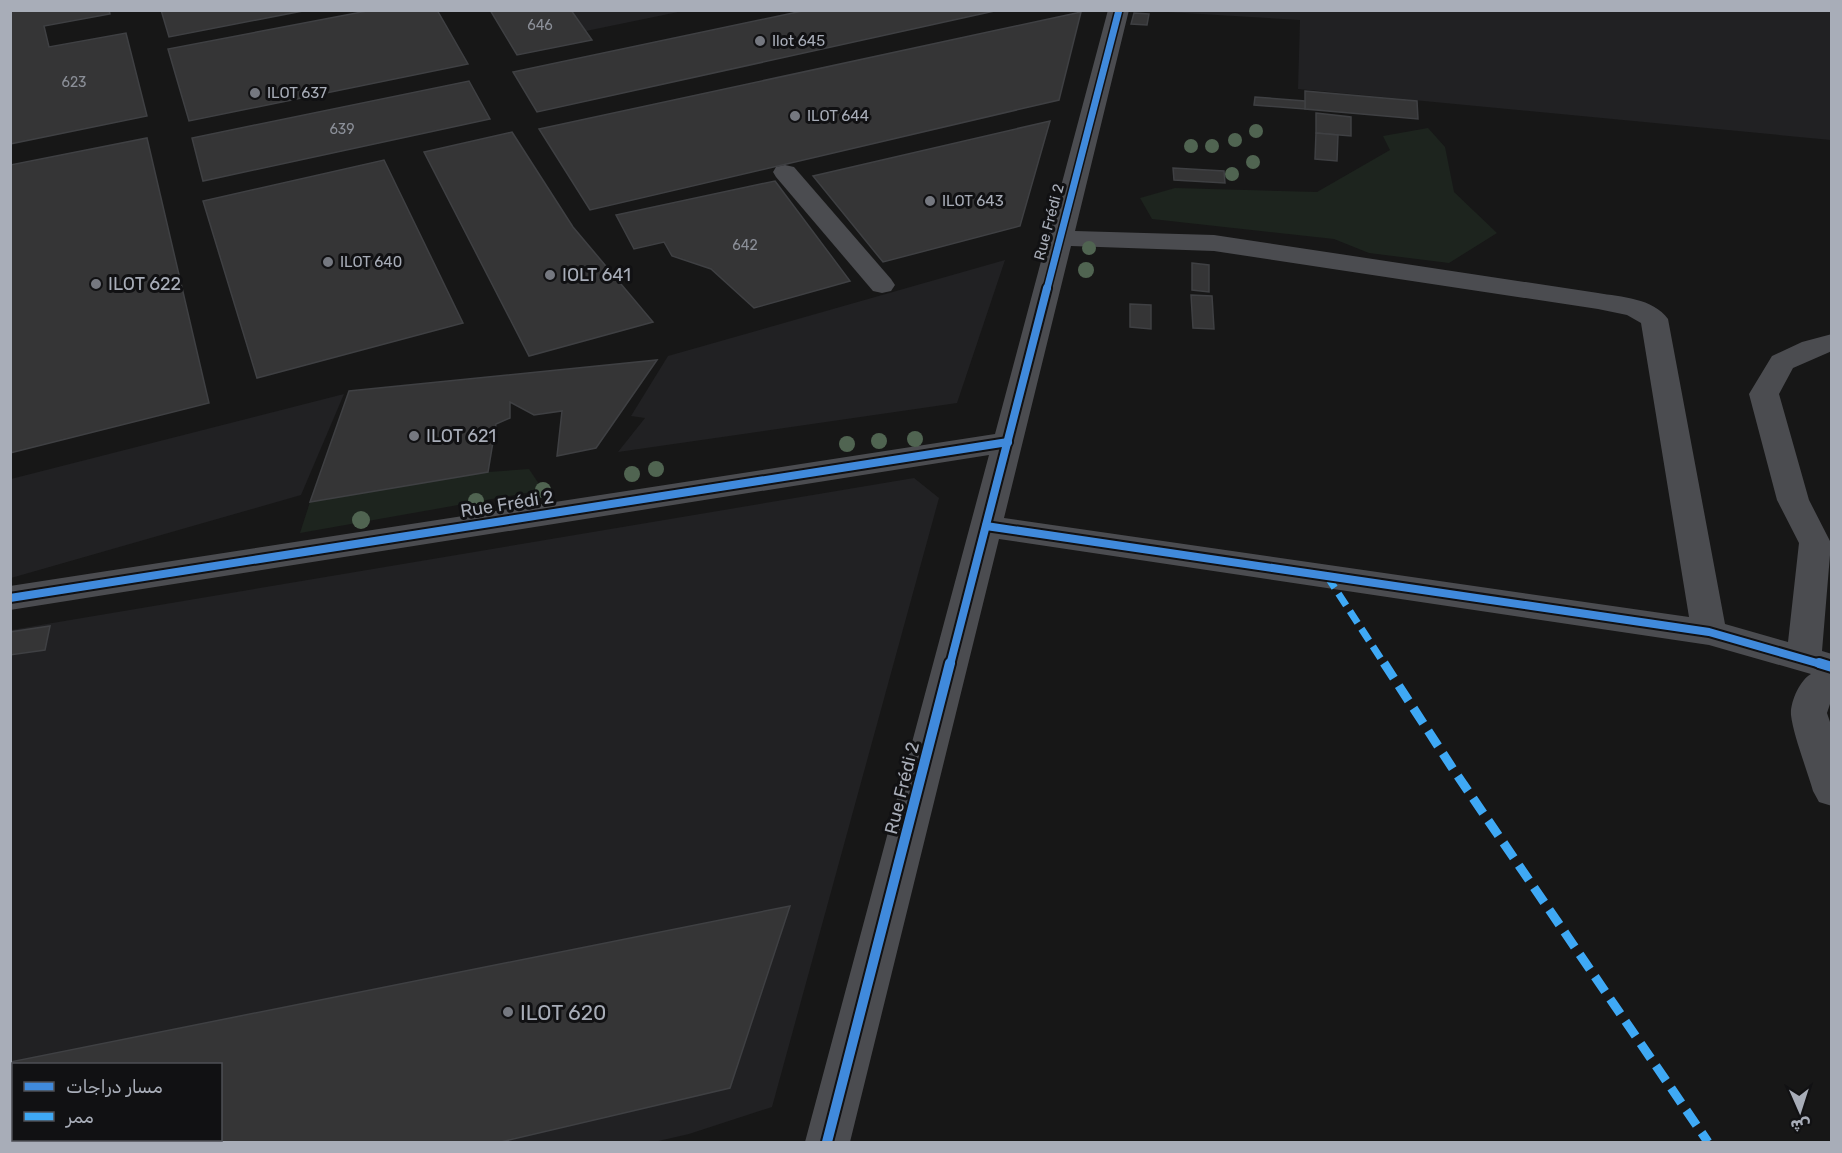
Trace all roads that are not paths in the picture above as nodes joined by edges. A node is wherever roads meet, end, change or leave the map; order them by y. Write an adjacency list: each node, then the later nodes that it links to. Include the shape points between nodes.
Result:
1 (1119, 10): 3 (street, Rue Frédi 2)
2 (784, 172): 4 (street)
3 (1060, 238): 6 (street, Rue Frédi 2); 9 (street, via 1214,243 1599,301 1635,308 1654,319)
4 (882, 285)
5 (1832, 342): 10 (street, via 1782,362 1764,394 1793,500 1815,543)
6 (1008, 442): 7 (street, Rue Frédi 2); 8 (street, Rue Frédi 2)
7 (986, 526): 9 (street); 12 (street, Rue Frédi 2)
8 (10, 598)
9 (1709, 632): 10 (street)
10 (1822, 668): 11 (street, via 1809,713)
11 (1832, 791)
12 (827, 1143)

